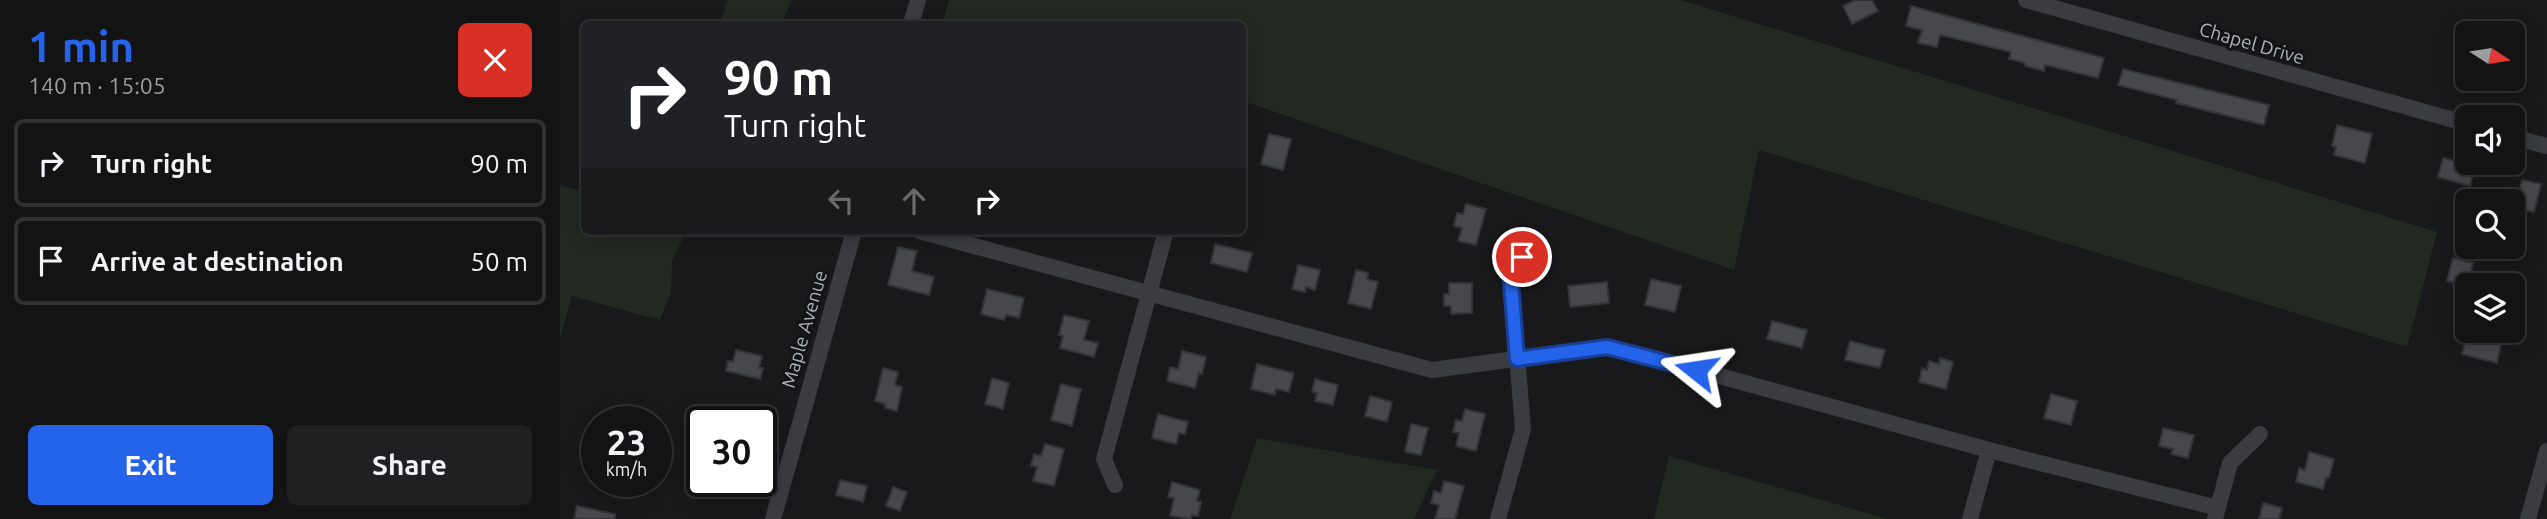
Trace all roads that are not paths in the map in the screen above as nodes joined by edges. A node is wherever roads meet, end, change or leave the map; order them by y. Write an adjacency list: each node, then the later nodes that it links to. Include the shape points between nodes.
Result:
1 (918, 0): 3 (street)
2 (2026, 0): 4 (street, Chapel Drive)
3 (912, 21)
4 (2455, 120)
5 (2525, 140): 6 (street)
6 (2547, 146)
7 (852, 235): 19 (street, Maple Avenue)
8 (934, 235): 11 (street)
9 (1165, 235): 11 (street)
10 (1534, 244): 12 (street, via 1510,270)
11 (1149, 293): 12 (street, via 1432,370); 17 (street, via 1104,459)
12 (1517, 359): 14 (street, via 1607,347); 20 (street, via 1523,429)
13 (2260, 434): 18 (street, via 2230,463)
14 (1989, 450): 18 (street); 21 (street)
15 (2547, 451): 16 (street)
16 (2543, 481): 22 (street)
17 (1115, 485)
18 (2216, 514)
19 (773, 519)
20 (1497, 519)
21 (1970, 519)
22 (2528, 519)

